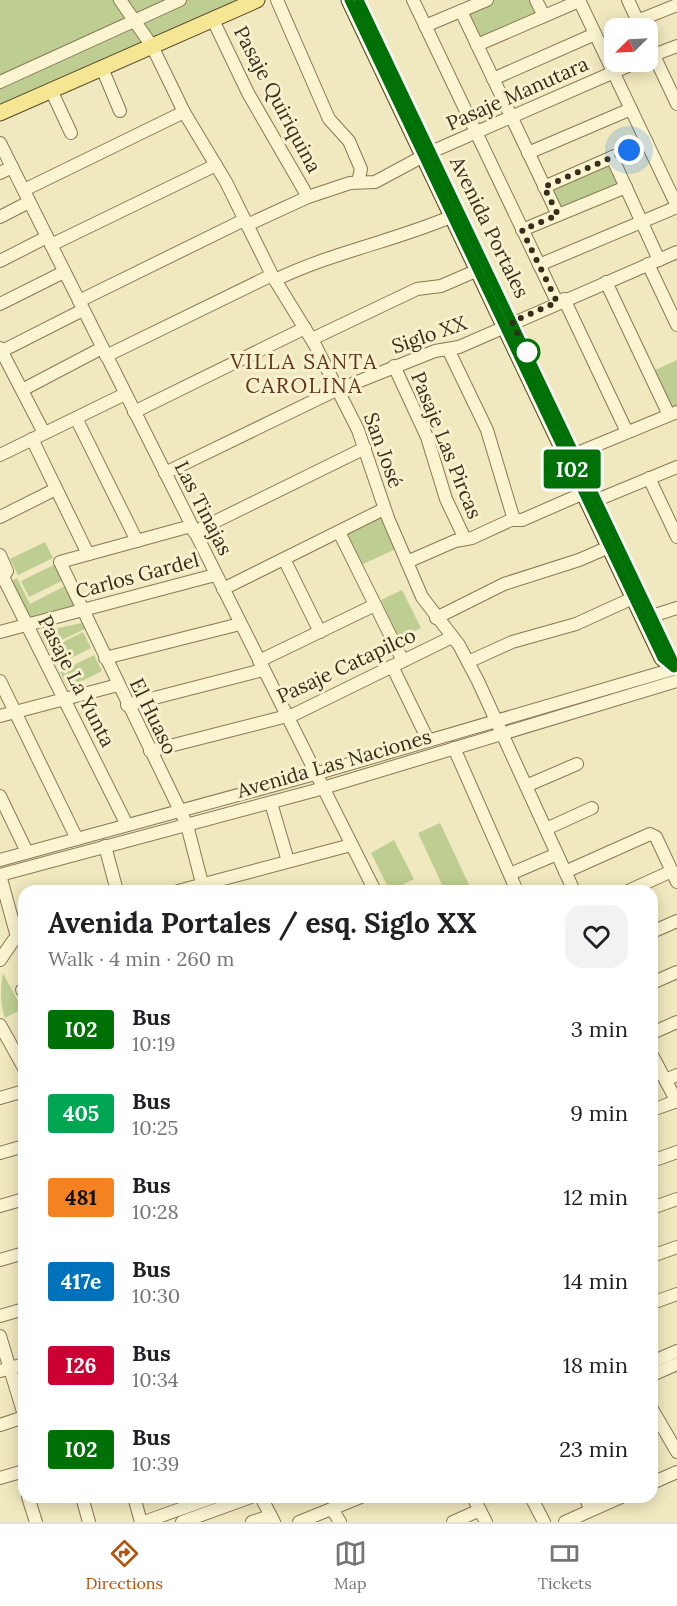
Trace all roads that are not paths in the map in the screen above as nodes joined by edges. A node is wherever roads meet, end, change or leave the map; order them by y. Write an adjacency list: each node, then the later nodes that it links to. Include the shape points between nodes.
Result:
1 (120, 0): 17 (street, San José)
2 (180, 0): 17 (street)
3 (257, 0): 18 (main road)
4 (278, 0): 49 (street, via 329,119 349,141 361,169)
5 (349, 0): 44 (main road, Avenida Portales)
6 (359, 0): 44 (main road, Avenida Portales)
7 (413, 0): 19 (street)
8 (487, 0): 13 (street)
9 (536, 0): 14 (street)
10 (579, 0): 14 (street); 20 (street)
11 (628, 0): 15 (street)
12 (677, 5): 16 (street)
13 (460, 11): 19 (street); 21 (street)
14 (544, 16): 21 (street)
15 (636, 18)
16 (652, 18)
17 (135, 20): 22 (street, San José); 30 (street)
18 (213, 20): 22 (main road); 53 (street, Pasaje Quiriquina, via 248,93)
19 (425, 26): 39 (street)
20 (595, 34): 25 (street); 29 (street)
21 (477, 45): 29 (street)
22 (152, 46): 27 (main road); 36 (street, San José)
23 (677, 46): 24 (street)
24 (658, 50)
25 (604, 53)
26 (658, 64): 31 (street)
27 (102, 68): 32 (main road); 35 (street)
28 (613, 72): 34 (street); 38 (street, Pasaje Manutara)
29 (493, 79): 38 (street)
30 (0, 82)
31 (673, 87): 33 (street)
32 (51, 90): 37 (main road); 40 (street)
33 (677, 104)
34 (631, 109): 41 (street); 43 (street)
35 (120, 111)
36 (184, 112): 46 (street, San José); 52 (street)
37 (0, 113)
38 (511, 117): 39 (street, Pasaje Manutara); 43 (street)
39 (475, 132): 44 (street, Pasaje Manutara); 60 (street)
40 (71, 133)
41 (647, 142): 45 (street); 54 (street)
42 (0, 143): 47 (street, Las Tinajas)
43 (528, 153): 50 (street)
44 (427, 154): 49 (street, Pasaje Manutara, via 375,182); 55 (main road, Avenida Portales)
45 (612, 157): 50 (street); 51 (street)
46 (216, 165): 59 (street, San José); 61 (street)
47 (12, 167): 48 (street); 52 (street, Las Tinajas)
48 (0, 173)
49 (358, 182): 53 (street, Pasaje Manutara)
50 (544, 187): 56 (street)
51 (626, 187): 56 (street); 58 (street)
52 (26, 196): 57 (street); 61 (street, Las Tinajas)
53 (308, 198): 59 (street, Pasaje Manutara)
54 (677, 207): 58 (street)
55 (456, 214): 66 (main road, Avenida Portales); 68 (street, via 428,227); 73 (main road, Avenida Portales)
56 (558, 215): 60 (street)
57 (0, 217)
58 (642, 222): 64 (street); 65 (street)
59 (246, 223): 68 (street, San José); 72 (street, Pasaje Manutara)
60 (522, 230): 65 (street)
61 (49, 241): 63 (street); 67 (street, Las Tinajas)
62 (677, 252): 64 (street, Siglo XX)
63 (0, 261)
64 (654, 262): 69 (street, Siglo XX); 74 (street)
65 (539, 265): 70 (street)
66 (478, 270): 73 (main road, Avenida Portales); 75 (street, via 441,286 417,289)
67 (64, 272): 71 (street); 72 (street, Las Tinajas)
68 (273, 278): 75 (street, San José); 78 (street)
69 (606, 282): 70 (street, Siglo XX); 84 (street)
70 (561, 301): 73 (street, Siglo XX); 86 (street)
71 (0, 304)
72 (81, 306): 77 (street, Pasaje Manutara); 78 (street, Las Tinajas)
73 (508, 324): 76 (street, Siglo XX); 92 (main road, Avenida Portales); 97 (main road, Avenida Portales)
74 (677, 325)
75 (309, 333): 81 (street, San José); 83 (street)
76 (448, 349): 79 (street, Siglo XX); 100 (street, via 487,430)
77 (1, 350): 80 (street)
78 (104, 352): 80 (street); 82 (street, Las Tinajas)
79 (394, 366): 81 (street, Siglo XX); 104 (street, Pasaje Las Pircas, via 427,437 446,499)
80 (22, 390): 87 (street)
81 (338, 390): 90 (street, San José); 94 (street, Siglo XX)
82 (125, 394): 83 (street, Las Tinajas); 85 (street)
83 (134, 412): 94 (street, Las Tinajas)
84 (673, 413): 86 (street)
85 (76, 418): 87 (street); 105 (street)
86 (627, 432): 92 (street)
87 (44, 433): 89 (street)
88 (0, 439): 91 (street)
89 (32, 439): 91 (street); 96 (street)
90 (365, 448): 98 (street, San José); 101 (street)
91 (3, 453)
92 (575, 454): 97 (main road, Avenida Portales)
93 (677, 467): 95 (street)
94 (165, 473): 101 (street, Las Tinajas)
95 (649, 478): 97 (street); 103 (street)
96 (56, 489): 99 (street); 107 (street)
97 (590, 496): 100 (street); 106 (main road, Avenida Portales); 118 (main road, Avenida Portales)
98 (384, 509): 102 (street); 110 (street, San José)
99 (0, 517)
100 (514, 520): 104 (street)
101 (193, 529): 105 (street); 111 (street, Las Tinajas)
102 (339, 532): 109 (street); 115 (street)
103 (677, 537)
104 (465, 539): 110 (street)
105 (137, 540): 107 (street)
106 (609, 547): 114 (main road, Avenida Portales); 119 (street, Pasaje Catapilco, via 504,584)
107 (88, 554): 117 (street, El Huaso, via 60,562)
108 (0, 555): 112 (street, Pasaje La Yunta, via 7,571)
109 (284, 559): 113 (street); 123 (street)
110 (407, 562): 119 (street, San José)
111 (215, 575): 113 (street, Las Tinajas); 117 (street, Carlos Gardel)
112 (2, 577): 121 (street, Pasaje La Yunta)
113 (223, 589): 120 (street, Las Tinajas)
114 (633, 598): 126 (street, via 576,624 512,642); 129 (main road, Avenida Portales, via 662,658)
115 (375, 605): 123 (street); 127 (street)
116 (677, 608): 118 (street)
117 (82, 610): 121 (street, Carlos Gardel); 125 (street, El Huaso)
118 (652, 616): 129 (main road, Avenida Portales)
119 (436, 618): 124 (street, San José)
120 (240, 624): 125 (street); 128 (street, Las Tinajas)
121 (28, 625): 122 (street, Carlos Gardel); 132 (street, Pasaje La Yunta)
122 (0, 632)
123 (320, 632): 128 (street)
124 (452, 637): 126 (street, San José); 127 (street, Pasaje Catapilco)
125 (105, 658): 131 (street, El Huaso)
126 (468, 662): 137 (street, San José)
127 (397, 664): 136 (street, Pasaje Catapilco); 139 (street)
128 (261, 666): 133 (street); 136 (street, Las Tinajas)
129 (676, 672): 137 (street, Avenida Las Naciones); 138 (street, Avenida Las Naciones)
130 (0, 681): 134 (street)
131 (118, 685): 132 (street); 133 (street, El Huaso)
132 (65, 699): 134 (street); 150 (street, Pasaje La Yunta)
133 (127, 705): 141 (street, El Huaso)
134 (15, 712): 135 (street); 153 (street)
135 (0, 716)
136 (286, 717): 141 (street, Pasaje Catapilco); 143 (street, Las Tinajas)
137 (496, 720): 138 (street, San José); 139 (street, Avenida Las Naciones)
138 (502, 733): 140 (street, Avenida Las Naciones); 144 (street, San José)
139 (428, 740): 143 (street, Avenida Las Naciones)
140 (454, 748): 145 (street, Avenida Las Naciones); 161 (street)
141 (150, 751): 149 (street, El Huaso)
142 (577, 764): 144 (street)
143 (315, 774): 145 (street, Las Tinajas); 149 (street, Avenida Las Naciones)
144 (526, 786): 152 (street, San José)
145 (322, 788): 147 (street, Avenida Las Naciones); 154 (street, Las Tinajas)
146 (0, 796): 156 (street)
147 (272, 803): 151 (street, Avenida Las Naciones); 159 (street)
148 (592, 808): 152 (street)
149 (179, 812): 150 (street, Avenida Las Naciones); 151 (street, El Huaso)
150 (127, 825): 153 (street, Avenida Las Naciones)
151 (187, 825): 155 (street, Avenida Las Naciones); 165 (street, El Huaso)
152 (546, 829): 157 (street, San José)
153 (77, 839): 156 (street, Avenida Las Naciones)
154 (351, 844): 159 (street); 167 (street, Las Tinajas)
155 (105, 846): 162 (street, Avenida Las Naciones); 164 (street)
156 (27, 852): 158 (street, Avenida Las Naciones)
157 (557, 854): 160 (street, San José); 161 (street)
158 (0, 860)
159 (288, 861): 166 (street)
160 (565, 872): 163 (street, via 652,834); 169 (street, San José)
161 (510, 874): 168 (street)
162 (0, 875): 172 (street)
163 (674, 877): 170 (street)
164 (115, 885)
165 (202, 885)
166 (212, 885)
167 (372, 885)
168 (515, 885)
169 (571, 885)
170 (648, 885)
171 (677, 921): 173 (street)
172 (18, 926)
173 (658, 929)
174 (18, 939): 175 (street)
175 (0, 960)
176 (677, 972): 177 (street)
177 (658, 980)
178 (677, 1022): 180 (street)
179 (0, 1025): 181 (street)
180 (658, 1030)
181 (4, 1039): 182 (street)
182 (18, 1059)
183 (658, 1064): 184 (street)
184 (671, 1078): 187 (street)
185 (18, 1093): 186 (street)
186 (0, 1098)
187 (677, 1102): 188 (street)
188 (658, 1108)
189 (18, 1148): 191 (street)
190 (677, 1152): 192 (street)
191 (0, 1153)
192 (658, 1159)
193 (677, 1199): 196 (street)
194 (18, 1201): 195 (street)
195 (0, 1206)
196 (658, 1206)
197 (677, 1246): 198 (street)
198 (658, 1254)
199 (18, 1255): 200 (street)
200 (0, 1260)
201 (677, 1294): 202 (street)
202 (658, 1301)
203 (18, 1311): 204 (street)
204 (0, 1316)
205 (0, 1336): 209 (street)
206 (677, 1351): 207 (street)
207 (658, 1359)
208 (677, 1364): 210 (street)
209 (5, 1370): 211 (street)
210 (658, 1372)
211 (18, 1401)
212 (18, 1418): 214 (street)
213 (658, 1419): 215 (street)
214 (0, 1425)
215 (677, 1452)
216 (677, 1472): 219 (street)
217 (18, 1476): 218 (street)
218 (0, 1478)
219 (658, 1480)
220 (30, 1503): 235 (street)
221 (84, 1503): 236 (street)
222 (136, 1503): 237 (street)
223 (196, 1503): 237 (street)
224 (234, 1503): 238 (street)
225 (264, 1503): 234 (street)
226 (346, 1503): 231 (street)
227 (476, 1503): 232 (street)
228 (534, 1503): 244 (street)
229 (588, 1503): 233 (street)
230 (607, 1503): 233 (street)
231 (332, 1509): 240 (street); 241 (street)
232 (480, 1510): 242 (street); 243 (street)
233 (591, 1510): 245 (street)
234 (272, 1519): 239 (street)
235 (36, 1522)
236 (89, 1522)
237 (142, 1522)
238 (182, 1522)
239 (252, 1522)
240 (299, 1522)
241 (340, 1522)
242 (453, 1522)
243 (486, 1522)
244 (544, 1522)
245 (565, 1522)

